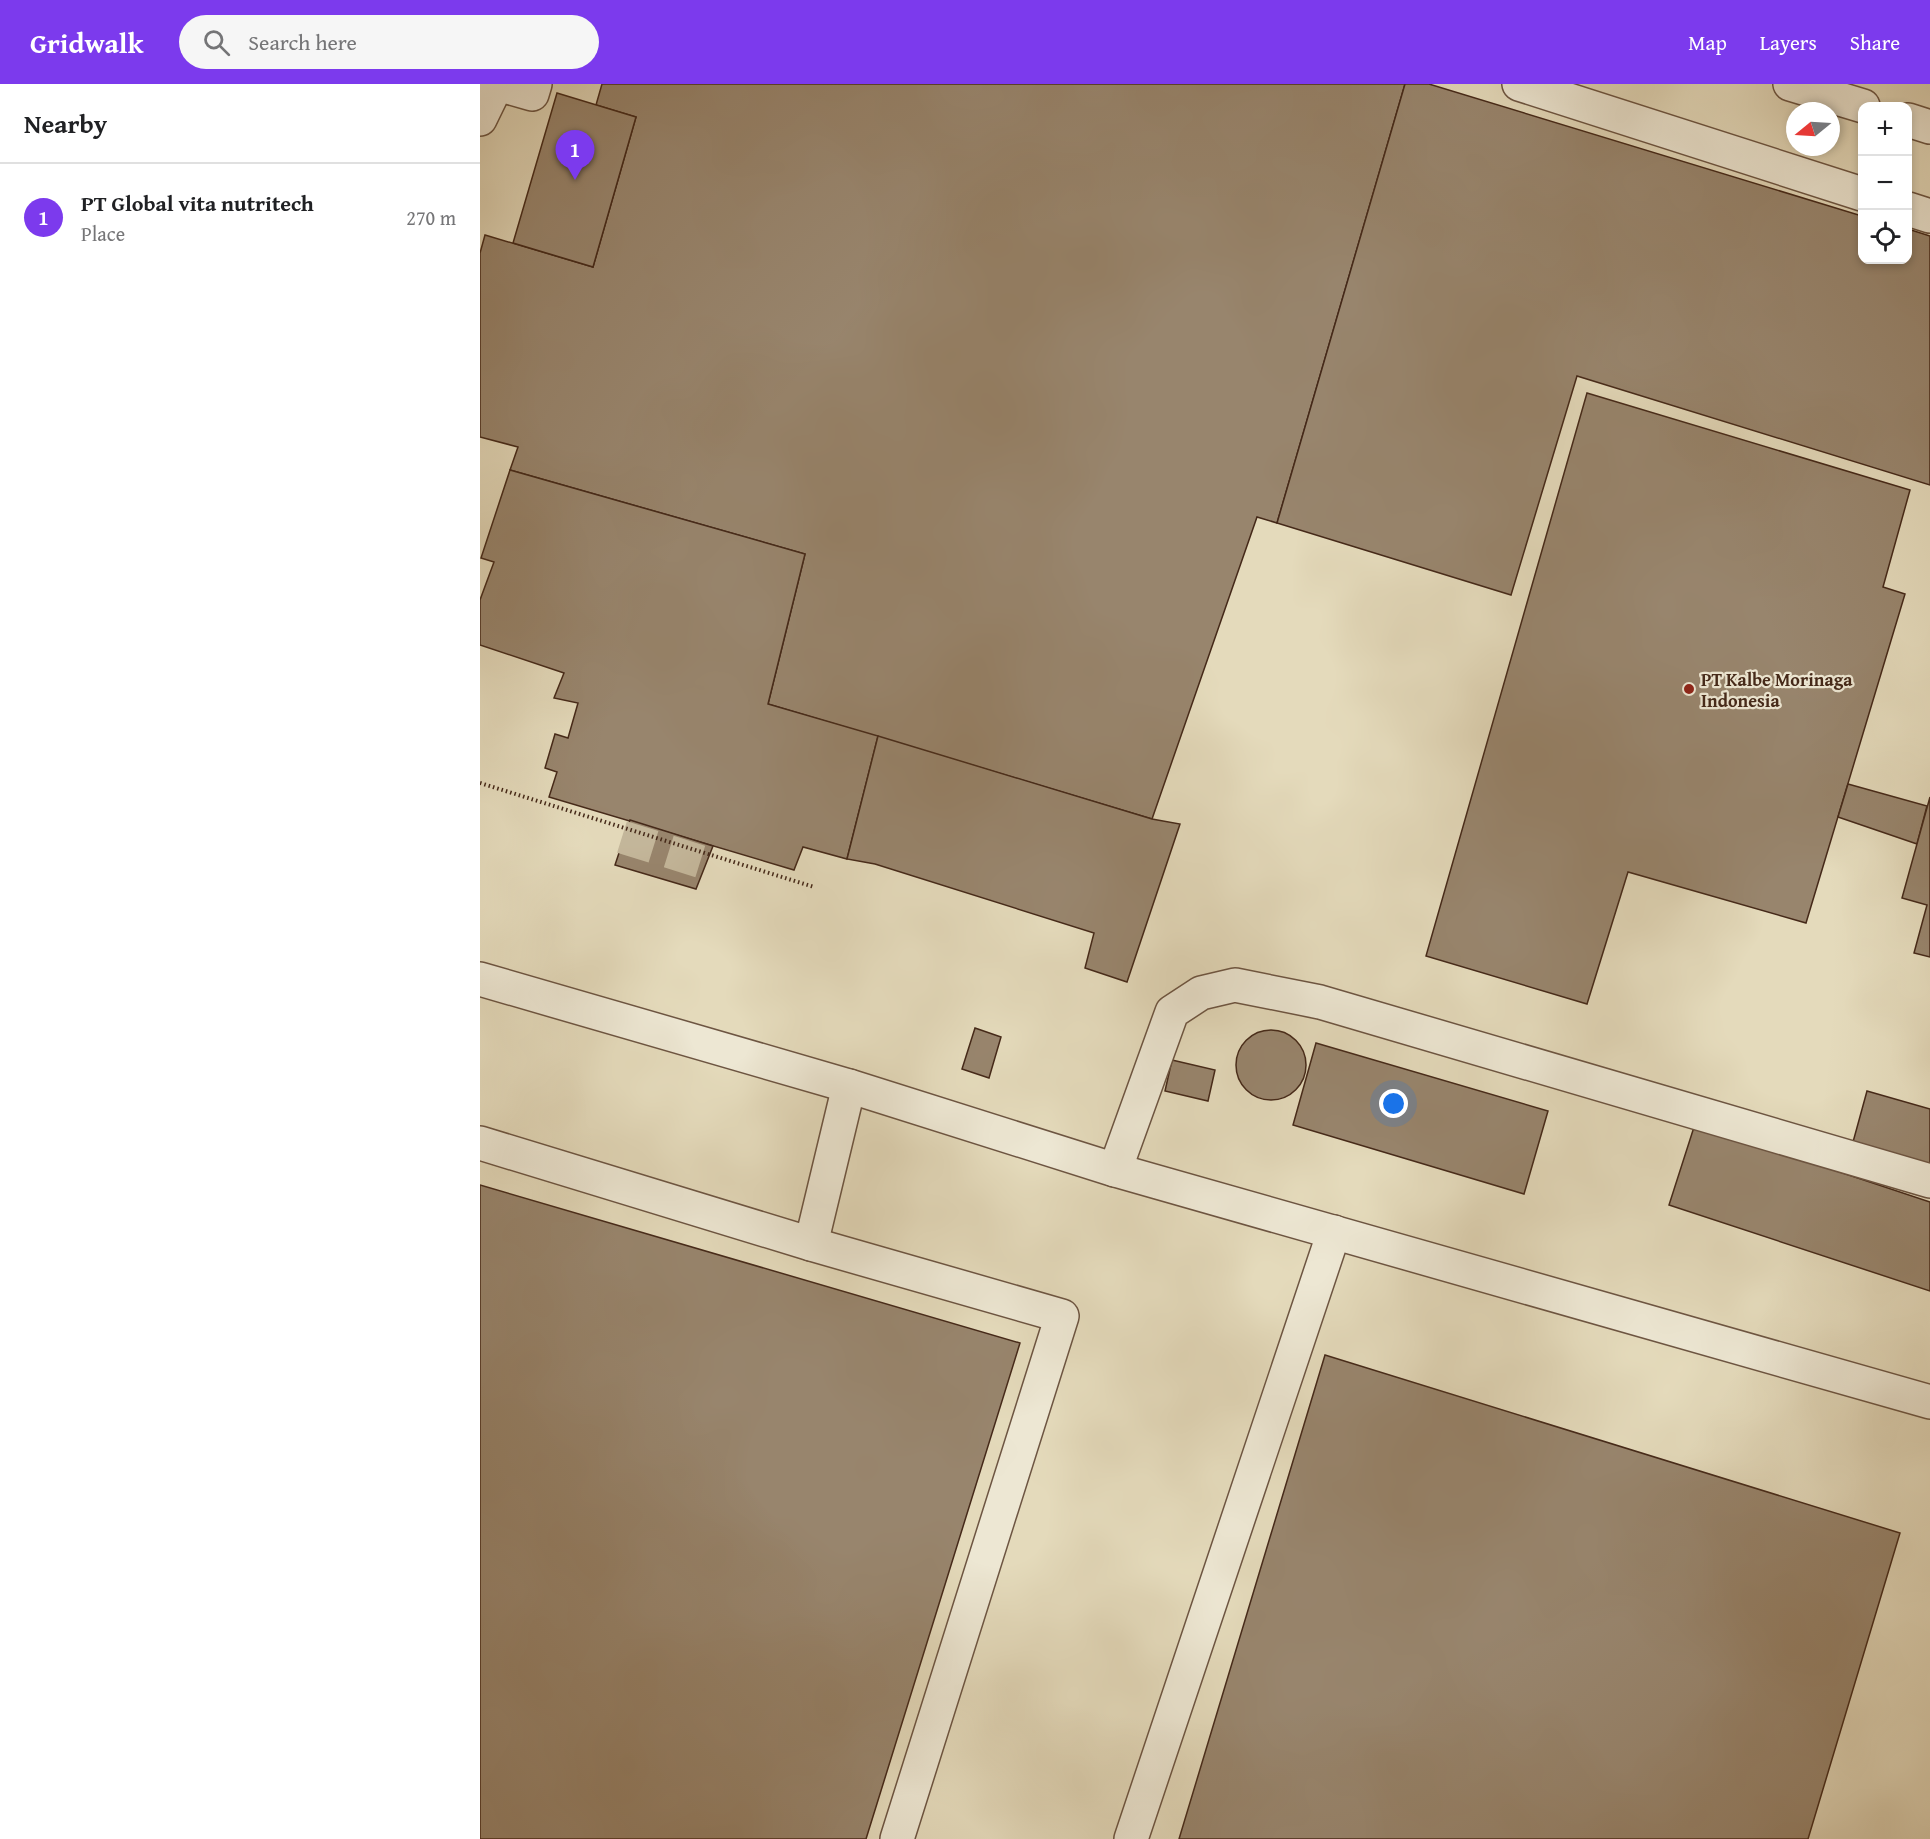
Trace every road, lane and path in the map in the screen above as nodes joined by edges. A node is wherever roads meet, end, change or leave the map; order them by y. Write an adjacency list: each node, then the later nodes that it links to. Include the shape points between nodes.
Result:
1 (535, 84): 5 (street, via 532,94 497,84)
2 (1519, 84): 8 (street)
3 (1790, 84): 4 (street)
4 (1858, 104)
5 (480, 119)
6 (1912, 121): 7 (street)
7 (1930, 127)
8 (1858, 192)
9 (1911, 210): 10 (street)
10 (1930, 216)
11 (480, 783): 12 (path)
12 (814, 887)
13 (480, 979): 14 (street)
14 (849, 1086): 16 (street); 19 (street)
15 (480, 1143): 19 (street)
16 (1115, 1170): 17 (street, via 1172,1012 1202,993 1234,985 1320,1002); 18 (street)
17 (1930, 1181)
18 (1334, 1232): 20 (street); 22 (street)
19 (811, 1244): 21 (street, via 1062,1316)
20 (1930, 1401)
21 (897, 1839)
22 (1131, 1839)

